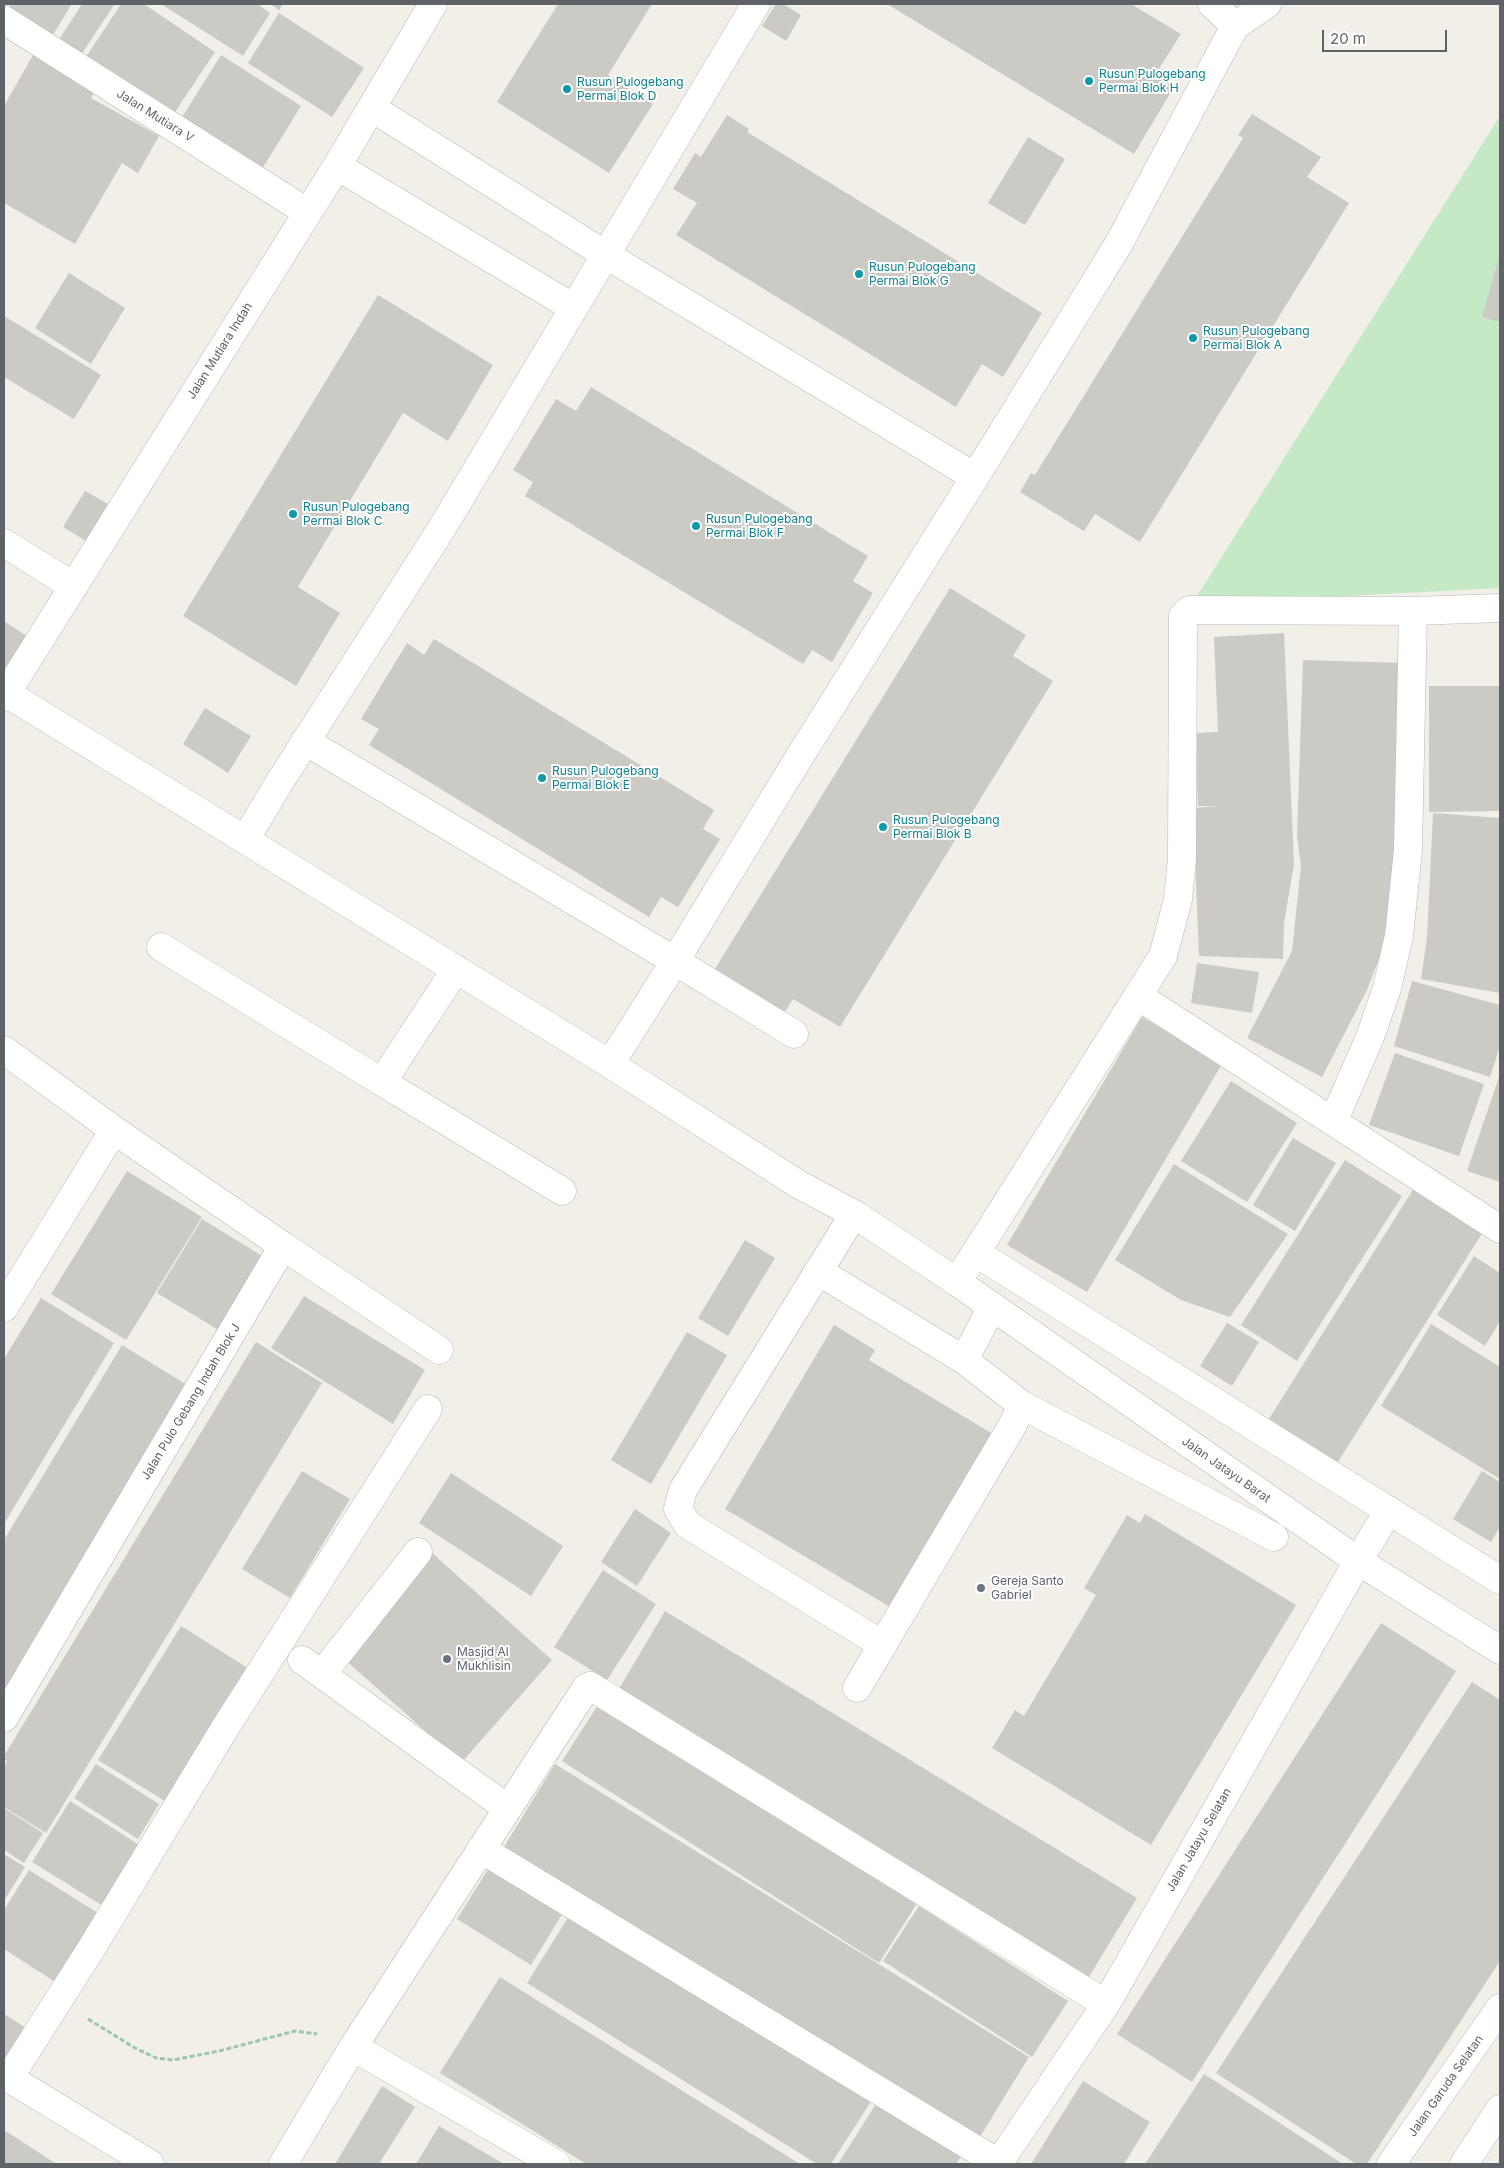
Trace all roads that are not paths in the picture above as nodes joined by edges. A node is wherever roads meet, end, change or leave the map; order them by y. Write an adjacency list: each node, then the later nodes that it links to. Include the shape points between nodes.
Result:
1 (433, 4): 7 (street, Jalan Mutiara Indah)
2 (756, 4): 10 (street)
3 (1212, 4): 6 (street)
4 (1267, 4): 6 (street)
5 (4, 20): 9 (street, Jalan Mutiara V)
6 (1235, 26): 12 (street, via 1118,245)
7 (372, 108): 8 (street, Jalan Mutiara Indah); 10 (street)
8 (337, 166): 9 (street, Jalan Mutiara Indah); 11 (street)
9 (307, 212): 14 (street, Jalan Mutiara Indah)
10 (606, 255): 11 (street); 12 (street)
11 (574, 308): 18 (street, via 442,528)
12 (975, 477): 21 (street)
13 (4, 543): 14 (street)
14 (73, 586): 17 (street, Jalan Mutiara Indah)
15 (1500, 608): 16 (street)
16 (1413, 611): 23 (street, via 1190,610 1183,616 1182,859 1178,899 1164,956); 28 (street, via 1408,840 1399,936 1387,988 1370,1037)
17 (5, 695): 19 (street, Jalan Jatayu Barat)
18 (305, 741): 19 (street); 21 (street)
19 (246, 840): 22 (street, Jalan Jatayu Barat)
20 (161, 947): 27 (street)
21 (675, 961): 24 (street); 26 (street)
22 (456, 969): 26 (street, Jalan Jatayu Barat); 27 (street)
23 (1138, 996): 28 (street); 34 (street)
24 (794, 1034)
25 (4, 1050): 29 (street)
26 (610, 1064): 31 (street, Jalan Jatayu Barat, via 798,1184)
27 (382, 1082): 30 (street)
28 (1333, 1122): 32 (street)
29 (114, 1130): 33 (street); 37 (street)
30 (562, 1191)
31 (854, 1214): 35 (street); 36 (street, Jalan Jatayu Barat)
32 (1500, 1229)
33 (283, 1246): 39 (street); 51 (street, Jalan Pulo Gebang Indah Blok J)
34 (976, 1253): 36 (street); 43 (street)
35 (818, 1271): 40 (street); 48 (street, via 683,1490 678,1509 688,1525)
36 (957, 1282): 38 (street, Jalan Jatayu Barat)
37 (4, 1308)
38 (992, 1308): 40 (street); 46 (street, Jalan Jatayu Barat)
39 (439, 1350)
40 (964, 1360): 41 (street)
41 (1022, 1405): 44 (street); 48 (street)
42 (428, 1409): 57 (street, via 230,1720 58,2000)
43 (1389, 1510): 46 (street, Jalan Jatayu Selatan); 47 (street)
44 (1274, 1537)
45 (418, 1552): 52 (street, via 312,1667)
46 (1358, 1561): 49 (street, Jalan Jatayu Barat); 54 (street, Jalan Jatayu Selatan)
47 (1500, 1580)
48 (883, 1645): 50 (street)
49 (1500, 1650)
50 (858, 1688)
51 (4, 1718)
52 (507, 1808): 53 (street); 54 (street, via 590,1686)
53 (481, 1849): 56 (street); 62 (street)
54 (1106, 2004): 62 (street, Jalan Jatayu Selatan)
55 (1500, 2008): 63 (street, Jalan Garuda Selatan)
56 (353, 2047): 60 (street); 61 (street)
57 (6, 2077): 59 (street)
58 (1500, 2109): 64 (street)
59 (150, 2164)
60 (283, 2164)
61 (556, 2164)
62 (998, 2164)
63 (1391, 2164)
64 (1464, 2164)

